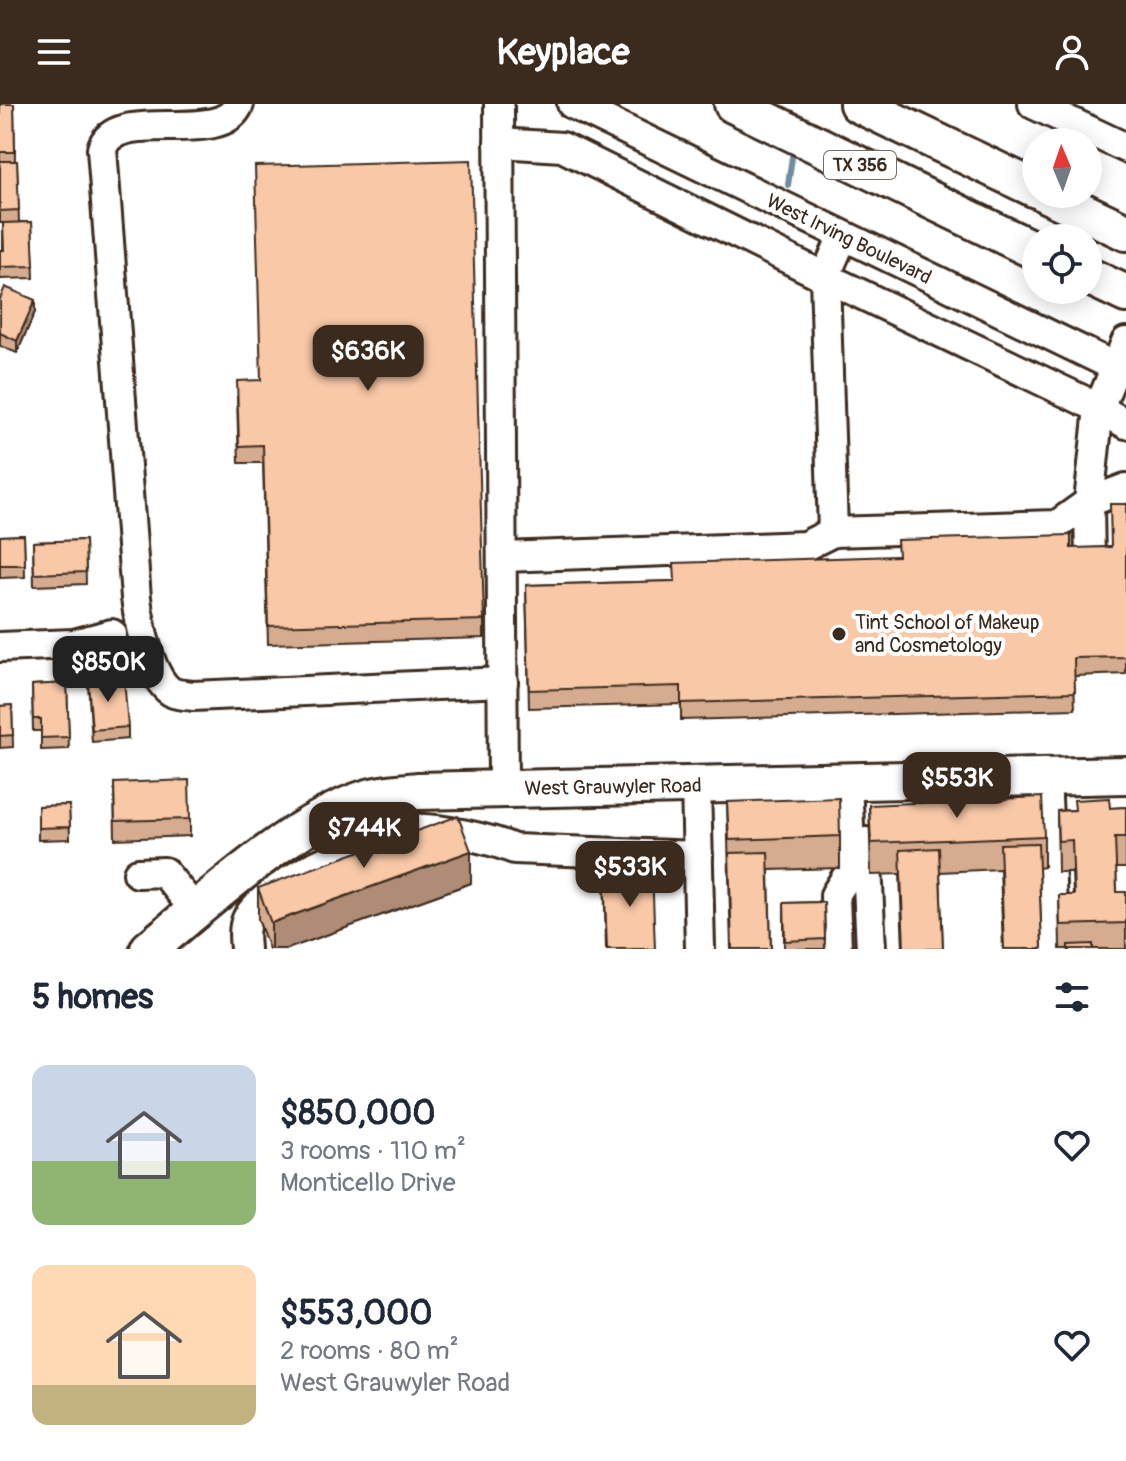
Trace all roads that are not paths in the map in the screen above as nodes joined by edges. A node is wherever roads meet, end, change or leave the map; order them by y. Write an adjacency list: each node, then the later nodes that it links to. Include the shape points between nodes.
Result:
1 (239, 104): 27 (street, via 222,120 120,129 102,149 136,598 159,679 172,693 193,696)
2 (499, 104): 7 (street)
3 (572, 104): 12 (street, West Irving Boulevard)
4 (733, 104): 13 (main road, TX 356)
5 (858, 104): 9 (main road, TX 356)
6 (1033, 104): 8 (street)
7 (499, 143): 14 (street, via 562,147); 23 (street)
8 (1126, 148)
9 (1022, 182)
10 (1075, 208): 11 (main road)
11 (1126, 232)
12 (843, 236): 14 (street); 17 (street, West Irving Boulevard)
13 (1022, 244)
14 (825, 277): 18 (street); 22 (street)
15 (1102, 283): 16 (main road)
16 (1126, 294)
17 (1122, 360): 18 (street)
18 (1099, 408): 19 (street); 21 (street)
19 (1126, 424)
20 (1126, 488): 21 (street)
21 (1089, 502): 22 (street, via 1057,525); 24 (street)
22 (833, 532): 23 (street, via 805,546)
23 (503, 557): 27 (street)
24 (1090, 565)
25 (112, 634): 26 (street, via 74,644)
26 (0, 647)
27 (503, 682): 32 (street)
28 (1126, 775): 29 (main road, West Grauwyler Road)
29 (1046, 777): 30 (main road, West Grauwyler Road); 34 (street)
30 (855, 781): 31 (main road, West Grauwyler Road); 43 (street, via 851,870 835,895); 44 (street, via 873,827)
31 (696, 785): 32 (main road, West Grauwyler Road); 37 (street)
32 (503, 789): 33 (main road, West Grauwyler Road)
33 (417, 791): 36 (street); 39 (main road, West Grauwyler Road, via 369,798 325,815)
34 (1048, 820): 35 (street); 45 (street)
35 (1017, 821)
36 (417, 828): 37 (street, via 514,849); 41 (street, via 308,870 247,918)
37 (698, 856): 42 (street)
38 (138, 873): 39 (street, via 164,872)
39 (196, 911): 40 (main road, West Grauwyler Road)
40 (149, 949)
41 (245, 949)
42 (700, 949)
43 (837, 949)
44 (871, 949)
45 (1054, 949)

